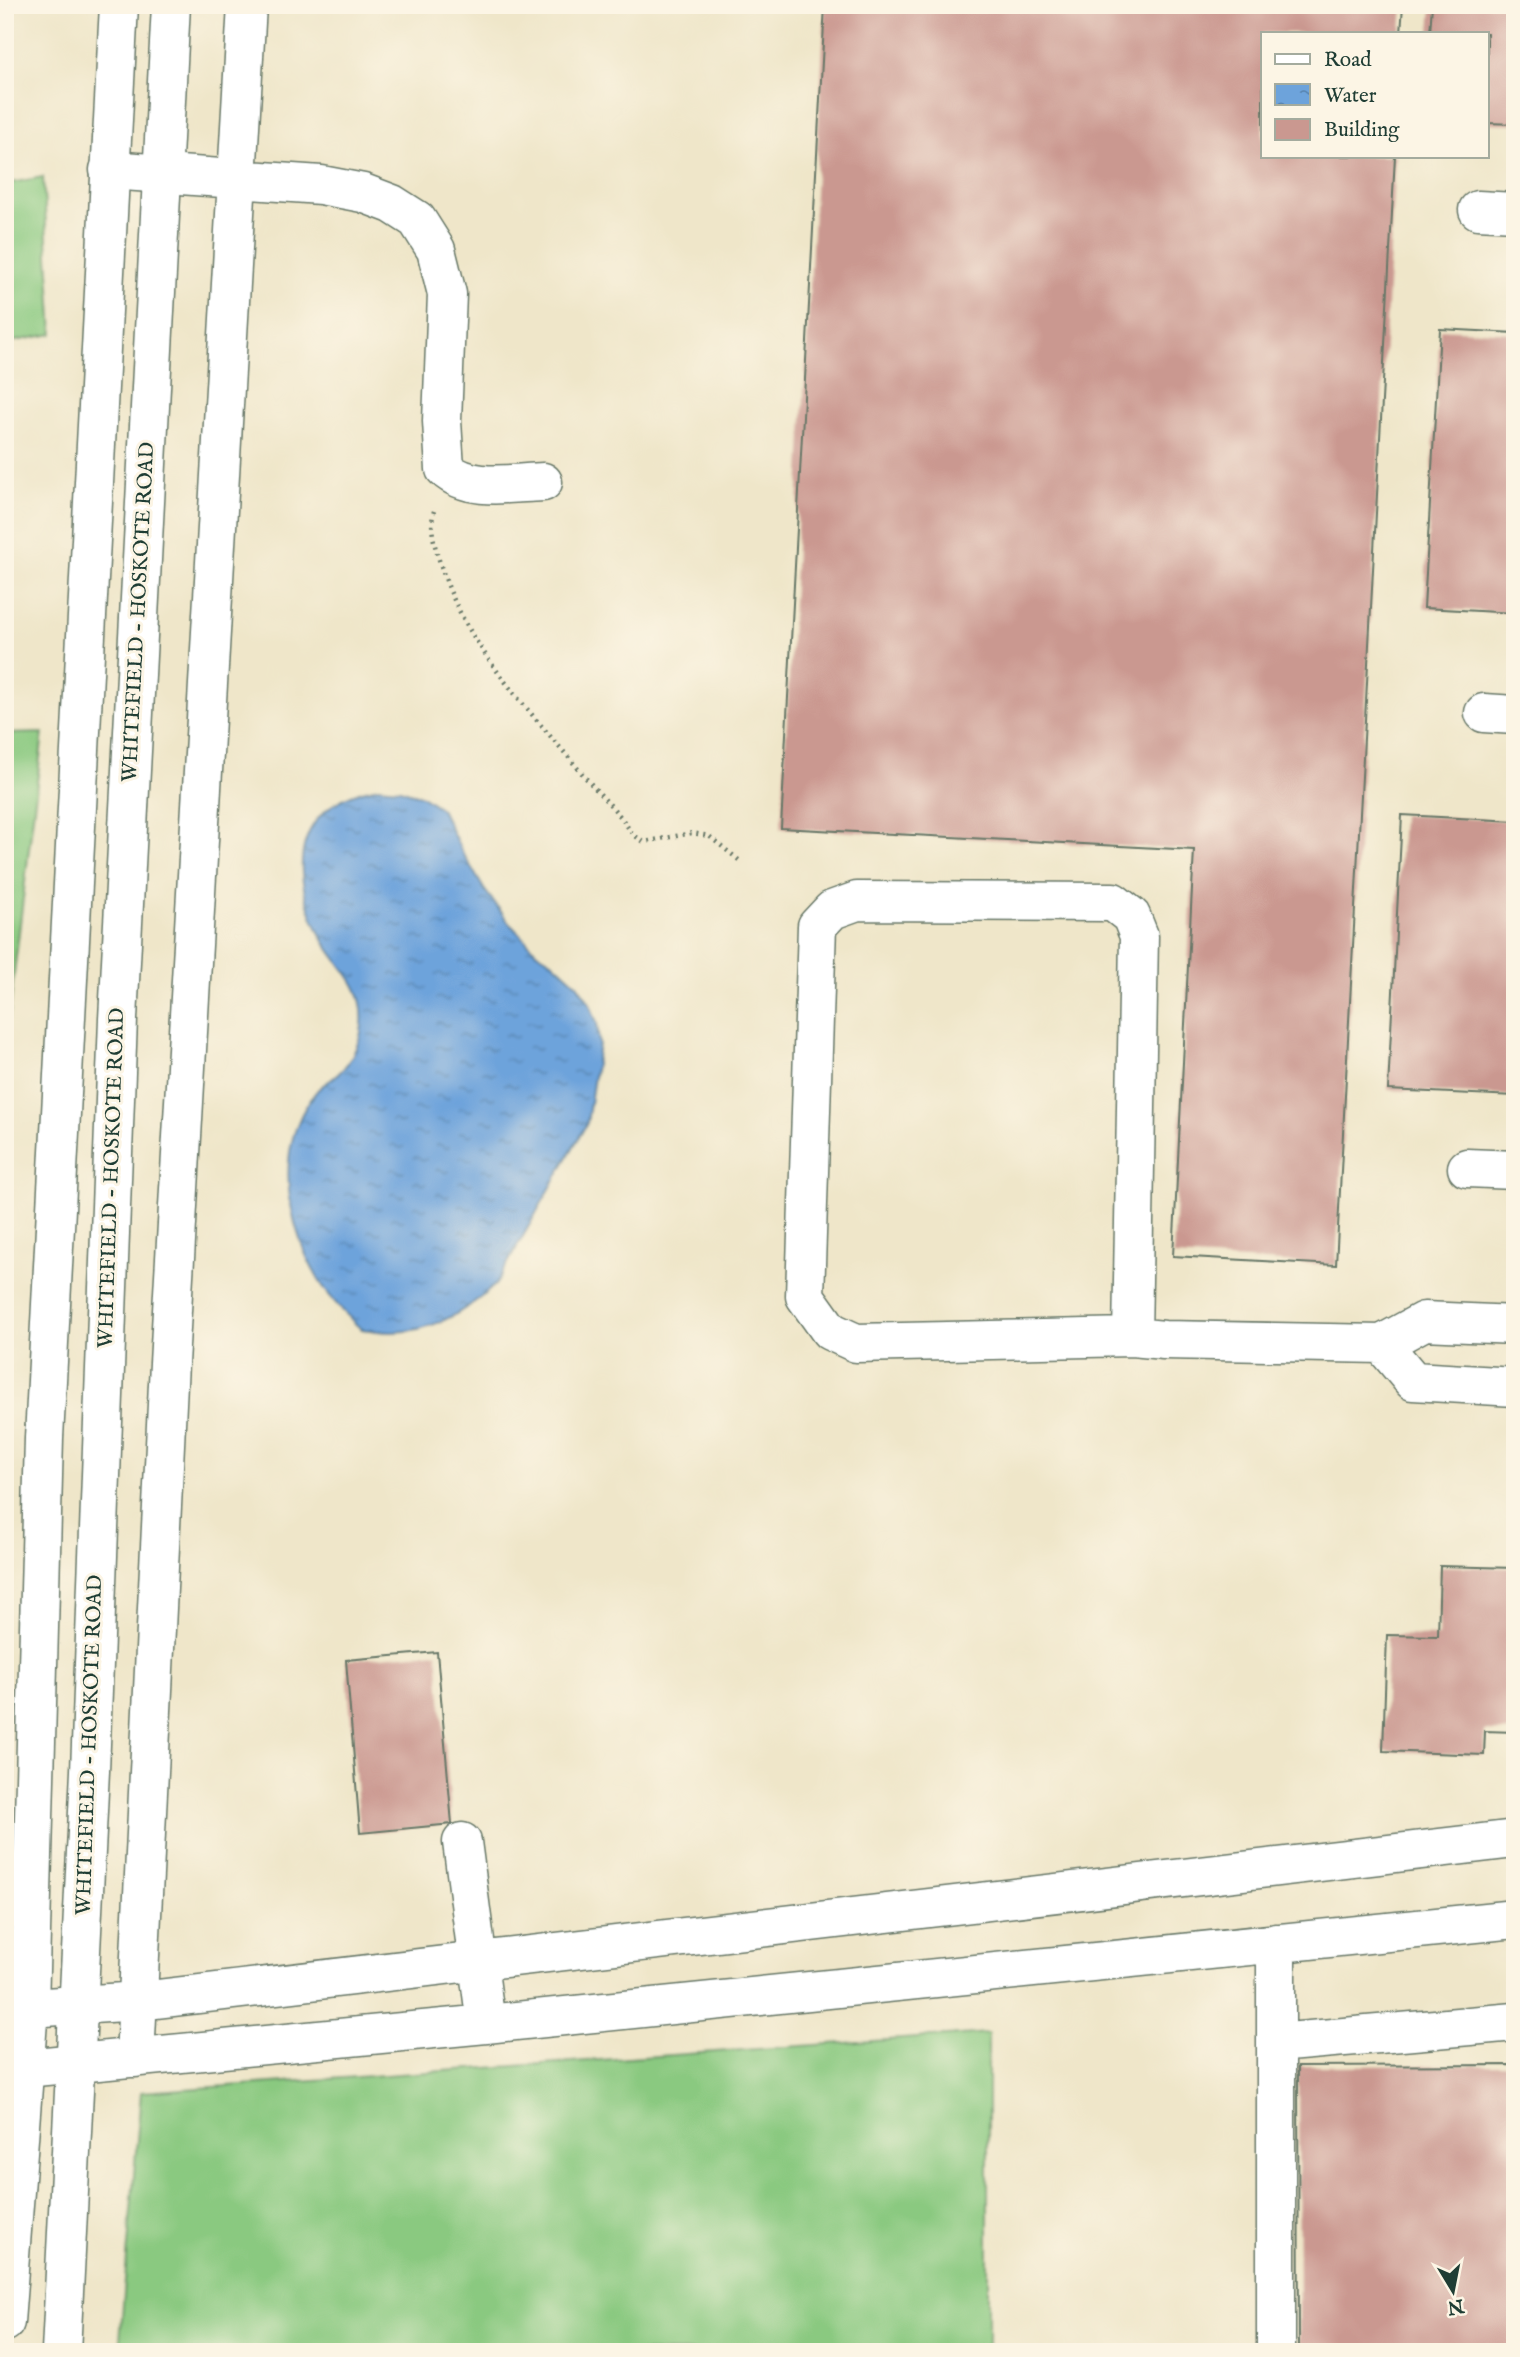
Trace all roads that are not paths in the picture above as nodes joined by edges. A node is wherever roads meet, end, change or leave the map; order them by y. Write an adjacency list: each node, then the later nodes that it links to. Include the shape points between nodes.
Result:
1 (119, 5): 4 (street)
2 (171, 5): 5 (street, WHITEFIELD - HOSKOTE ROAD)
3 (247, 5): 6 (street)
4 (109, 170): 5 (street); 21 (street, via 44,1438)
5 (162, 173): 6 (street); 20 (street, WHITEFIELD - HOSKOTE ROAD, via 118,1019)
6 (237, 180): 7 (street, via 321,185 363,193 417,220 436,250 447,294 442,421 445,469 455,478 475,484); 19 (street, via 169,1349)
7 (543, 482)
8 (1466, 1168): 9 (street)
9 (1515, 1170)
10 (1515, 1325): 12 (street, via 1424,1321)
11 (1132, 1336): 11 (street, via 1139,936 1131,916 1113,902 857,901 832,910 817,926 816,940 805,1296 830,1331 856,1343); 12 (street)
12 (1382, 1344): 13 (street, via 1413,1381)
13 (1515, 1387)
14 (1515, 1839): 18 (street)
15 (462, 1842): 18 (street)
16 (1515, 1919): 17 (street)
17 (1276, 1943): 23 (street); 24 (street)
18 (478, 1962): 19 (street); 23 (street)
19 (140, 2001): 20 (street); 25 (street)
20 (78, 2007): 21 (street); 26 (street, WHITEFIELD - HOSKOTE ROAD)
21 (29, 2008): 27 (street)
22 (1515, 2022): 24 (street)
23 (486, 2024): 25 (street)
24 (1276, 2043): 30 (street)
25 (135, 2058): 26 (street)
26 (76, 2062): 27 (street); 29 (street, WHITEFIELD - HOSKOTE ROAD)
27 (24, 2068): 28 (street)
28 (5, 2322)
29 (61, 2352)
30 (1276, 2352)

